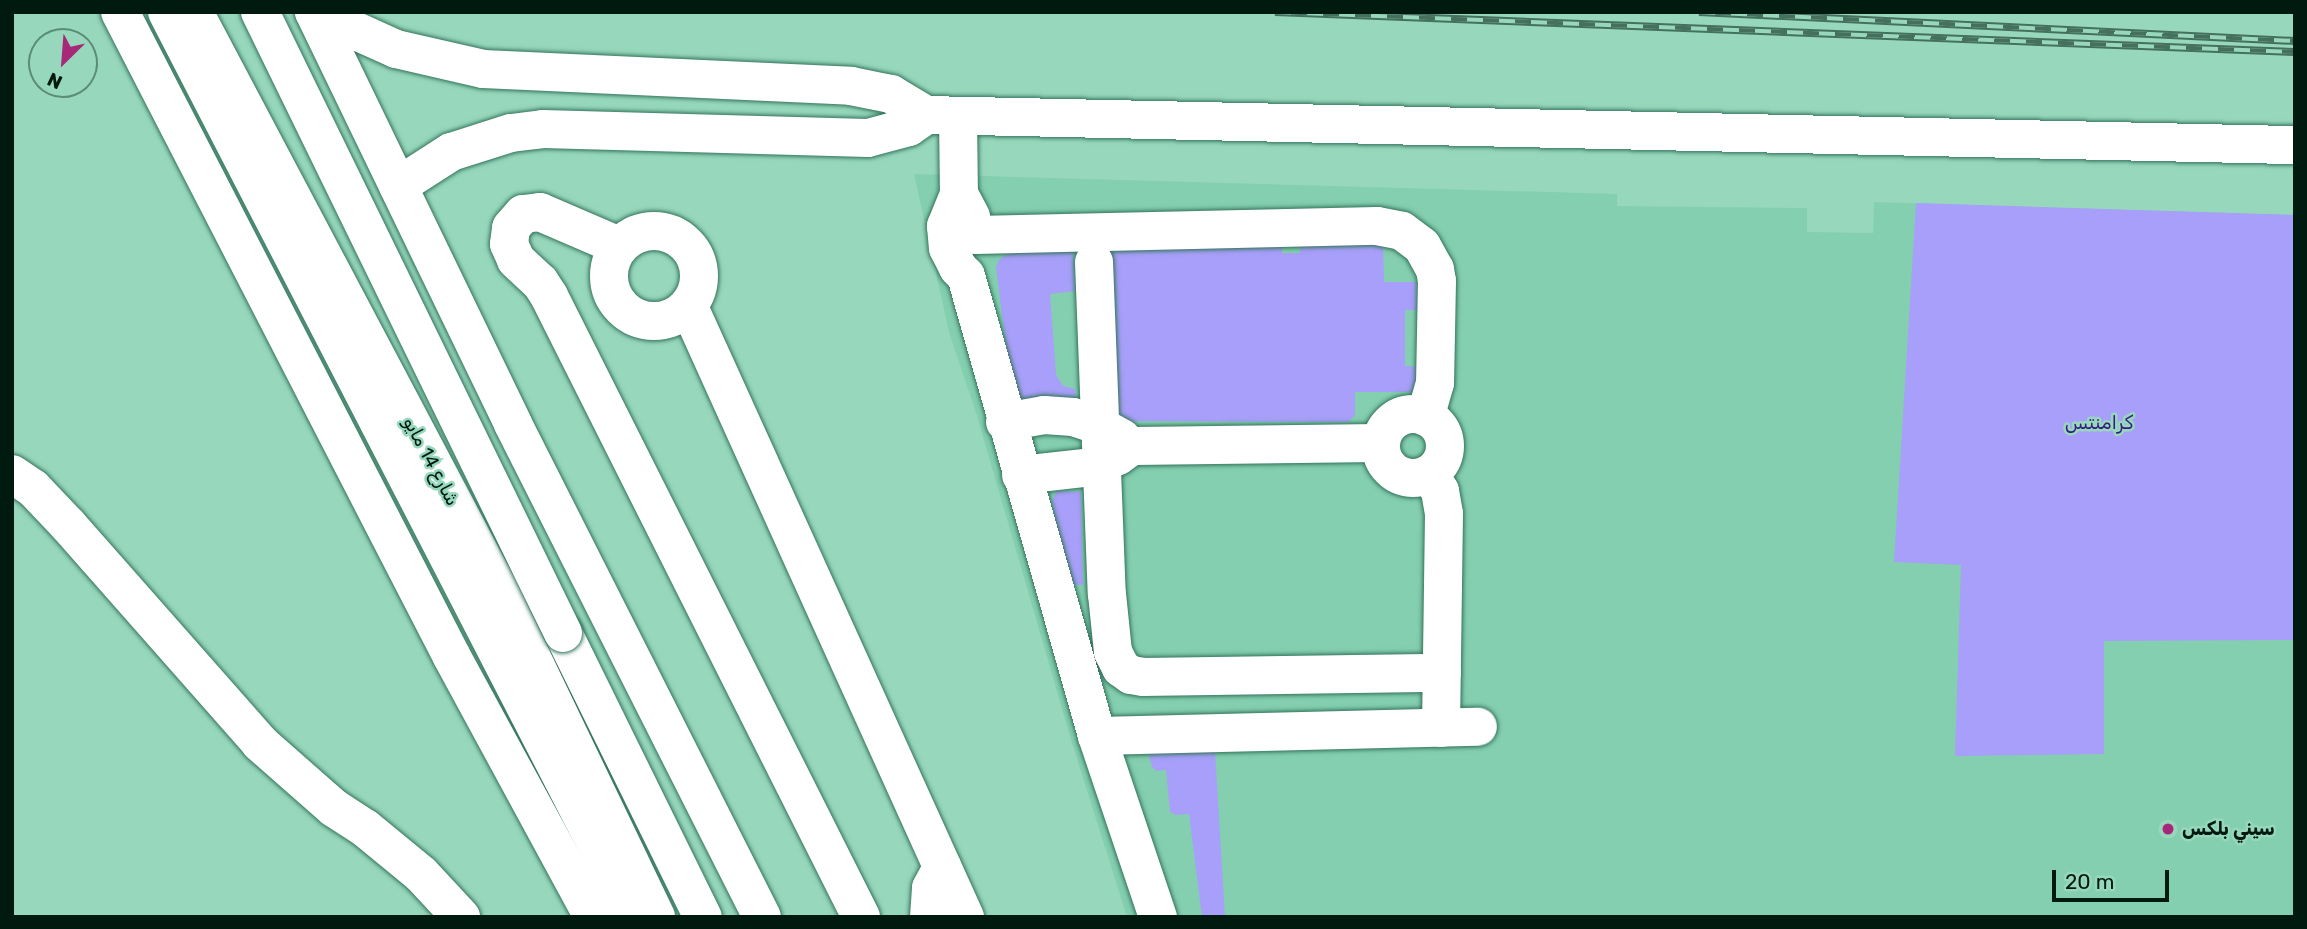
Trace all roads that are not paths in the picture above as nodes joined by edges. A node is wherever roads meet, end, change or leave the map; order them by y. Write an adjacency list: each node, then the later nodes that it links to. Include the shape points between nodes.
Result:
1 (120, 12): 32 (main road, via 452,657)
2 (260, 12): 35 (main road, bridge)
3 (314, 12): 5 (main road, via 396,49 483,69); 9 (main road)
4 (177, 14): 25 (main road, شارع 14 مايو); 33 (main road)
5 (739, 81): 6 (main road, via 871,89); 7 (main road)
6 (942, 115): 7 (main road, via 868,138); 8 (main road); 10 (main road)
7 (734, 134): 9 (main road, via 542,129 511,133 451,152)
8 (2295, 145)
9 (398, 186): 24 (main road)
10 (959, 194): 11 (main road); 14 (main road, via 946,237 952,258)
11 (975, 235): 14 (main road); 16 (main road, via 1377,226 1402,231 1422,246 1437,281 1435,383)
12 (619, 246): 15 (main road, via 610,264 609,284 617,303 633,317 652,322 672,319); 15 (main road, via 636,234 657,230 676,236 691,249 699,268 699,289); 37 (main road, via 540,212 523,214 511,228 509,244 516,260 549,296)
13 (1094, 262): 18 (main road)
14 (965, 276): 17 (main road)
15 (689, 307): 30 (main road)
16 (1425, 416): 19 (main road, via 1402,416 1384,431); 22 (main road, via 1442,432 1445,444 1438,466)
17 (1005, 422): 18 (main road, via 1058,415); 23 (main road)
18 (1100, 426): 20 (main road)
19 (1381, 443): 20 (main road); 22 (main road, via 1381,454 1395,473 1418,478)
20 (1117, 455): 23 (main road, via 1070,471); 26 (main road, via 1107,594 1113,652 1126,673 1143,677)
21 (12, 474): 31 (main road, via 33,488 69,526 260,743 334,808 421,874)
22 (1429, 474): 26 (main road, via 1440,491 1444,514)
23 (1020, 475): 29 (main road)
24 (585, 565): 25 (main road, via 573,554 542,546 513,559); 36 (main road)
25 (498, 587): 34 (main road, شارع 14 مايو)
26 (1442, 673): 28 (main road)
27 (1478, 727): 28 (main road)
28 (1441, 728): 29 (main road)
29 (1097, 736): 40 (main road)
30 (942, 867): 38 (main road, via 932,888); 39 (main road)
31 (461, 917)
32 (593, 917)
33 (634, 917)
34 (656, 917)
35 (703, 917)
36 (762, 917)
37 (861, 917)
38 (929, 917)
39 (965, 917)
40 (1158, 917)

